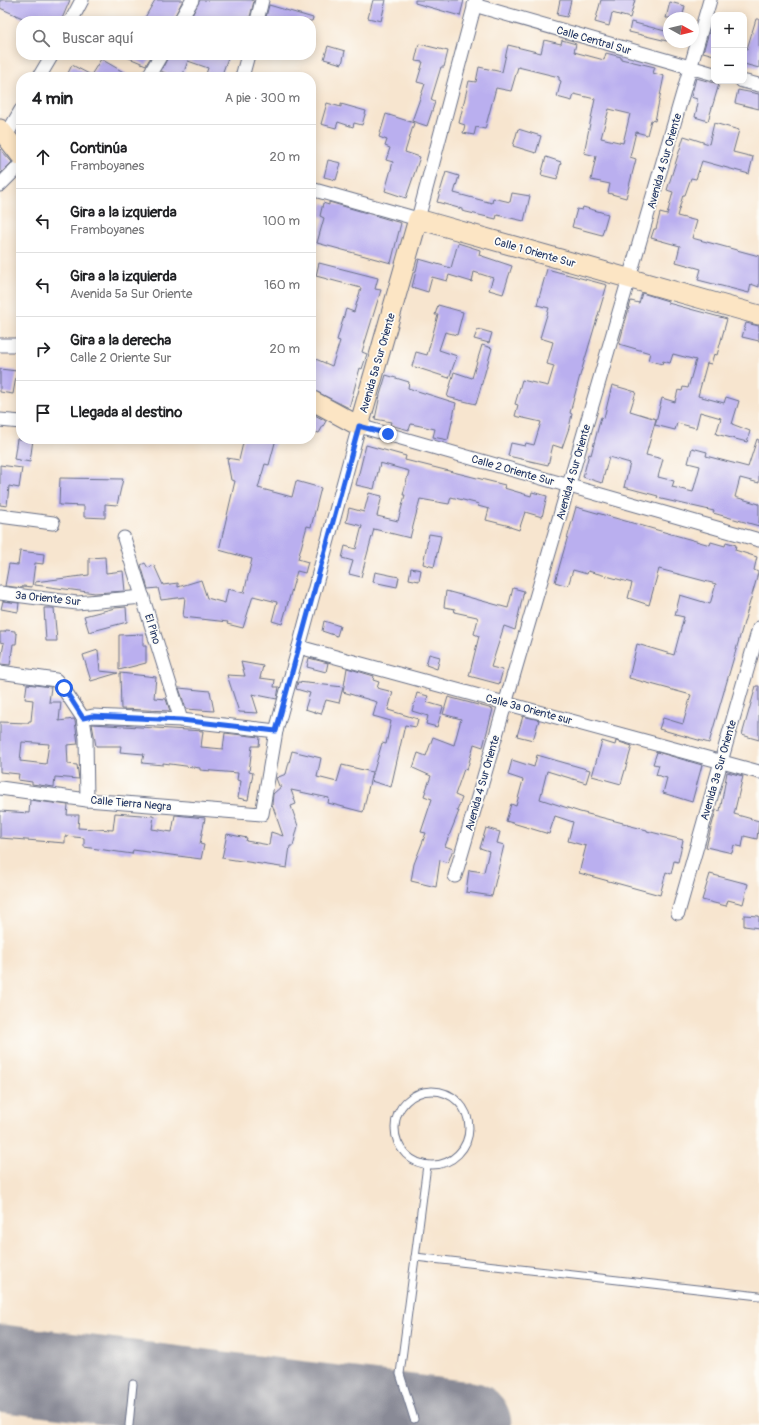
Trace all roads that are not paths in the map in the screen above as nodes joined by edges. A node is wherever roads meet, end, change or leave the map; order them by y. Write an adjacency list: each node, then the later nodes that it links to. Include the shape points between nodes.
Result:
1 (82, 0): 6 (street)
2 (192, 0): 7 (street)
3 (262, 0): 8 (street)
4 (710, 0): 12 (street, Avenida 4 Sur Oriente)
5 (475, 3): 12 (street, Calle Central Sur); 25 (street, Avenida 5a Sur Oriente)
6 (74, 16)
7 (183, 16)
8 (258, 16)
9 (49, 60): 13 (street)
10 (158, 60): 14 (street)
11 (247, 60): 15 (street)
12 (690, 68): 16 (street, Calle Central Sur); 26 (street, Avenida 4 Sur Oriente)
13 (42, 72)
14 (151, 72)
15 (243, 72)
16 (711, 73)
17 (747, 82): 18 (street)
18 (759, 85)
19 (16, 116): 20 (street)
20 (3, 133): 21 (street)
21 (16, 150)
22 (16, 169): 23 (street)
23 (0, 185)
24 (316, 190): 25 (street, Calle 1 Oriente Sur)
25 (418, 219): 26 (street, Calle 1 Oriente Sur); 33 (street, Avenida 5a Sur Oriente)
26 (630, 279): 27 (street, Calle 1 Oriente Sur); 34 (street, Avenida 4 Sur Oriente)
27 (759, 315)
28 (0, 344): 29 (street)
29 (16, 345)
30 (316, 403): 33 (street)
31 (0, 420): 32 (street)
32 (16, 422)
33 (359, 426): 34 (street, Calle 2 Oriente Sur); 42 (street, Avenida 5a Sur Oriente)
34 (569, 486): 38 (street, Calle 2 Oriente Sur); 44 (street, Avenida 4 Sur Oriente)
35 (0, 516): 36 (street)
36 (53, 523)
37 (124, 538): 40 (street, El Pino)
38 (759, 540)
39 (0, 593): 40 (street, 3a Oriente Sur, via 77,603)
40 (143, 597): 46 (street, El Pino)
41 (759, 628): 48 (street, Avenida 3a Sur Oriente)
42 (299, 647): 44 (street, Calle 3a Oriente sur); 47 (street, Avenida 5a Sur Oriente)
43 (0, 672): 45 (street, via 56,680)
44 (506, 703): 48 (street, Calle 3a Oriente sur); 53 (street, Avenida 4 Sur Oriente)
45 (83, 718): 46 (street, via 92,716); 51 (street, via 86,738)
46 (181, 720): 47 (street)
47 (276, 731): 52 (street, Avenida 5a Sur Oriente)
48 (721, 762): 49 (street, Calle 3a Oriente sur); 54 (street, Avenida 3a Sur Oriente)
49 (759, 772)
50 (0, 788): 51 (street, Calle Tierra Negra)
51 (87, 800): 52 (street, Calle Tierra Negra)
52 (262, 814)
53 (455, 876)
54 (678, 913)
55 (427, 1165): 55 (lane, via 439,1165 452,1160 467,1140 469,1127 460,1103 450,1095 426,1090 415,1094 399,1110 395,1134 402,1150 415,1162); 56 (lane)
56 (415, 1256): 57 (lane); 59 (lane, via 400,1374)
57 (759, 1296)
58 (133, 1384): 60 (lane)
59 (414, 1418)
60 (129, 1425)

